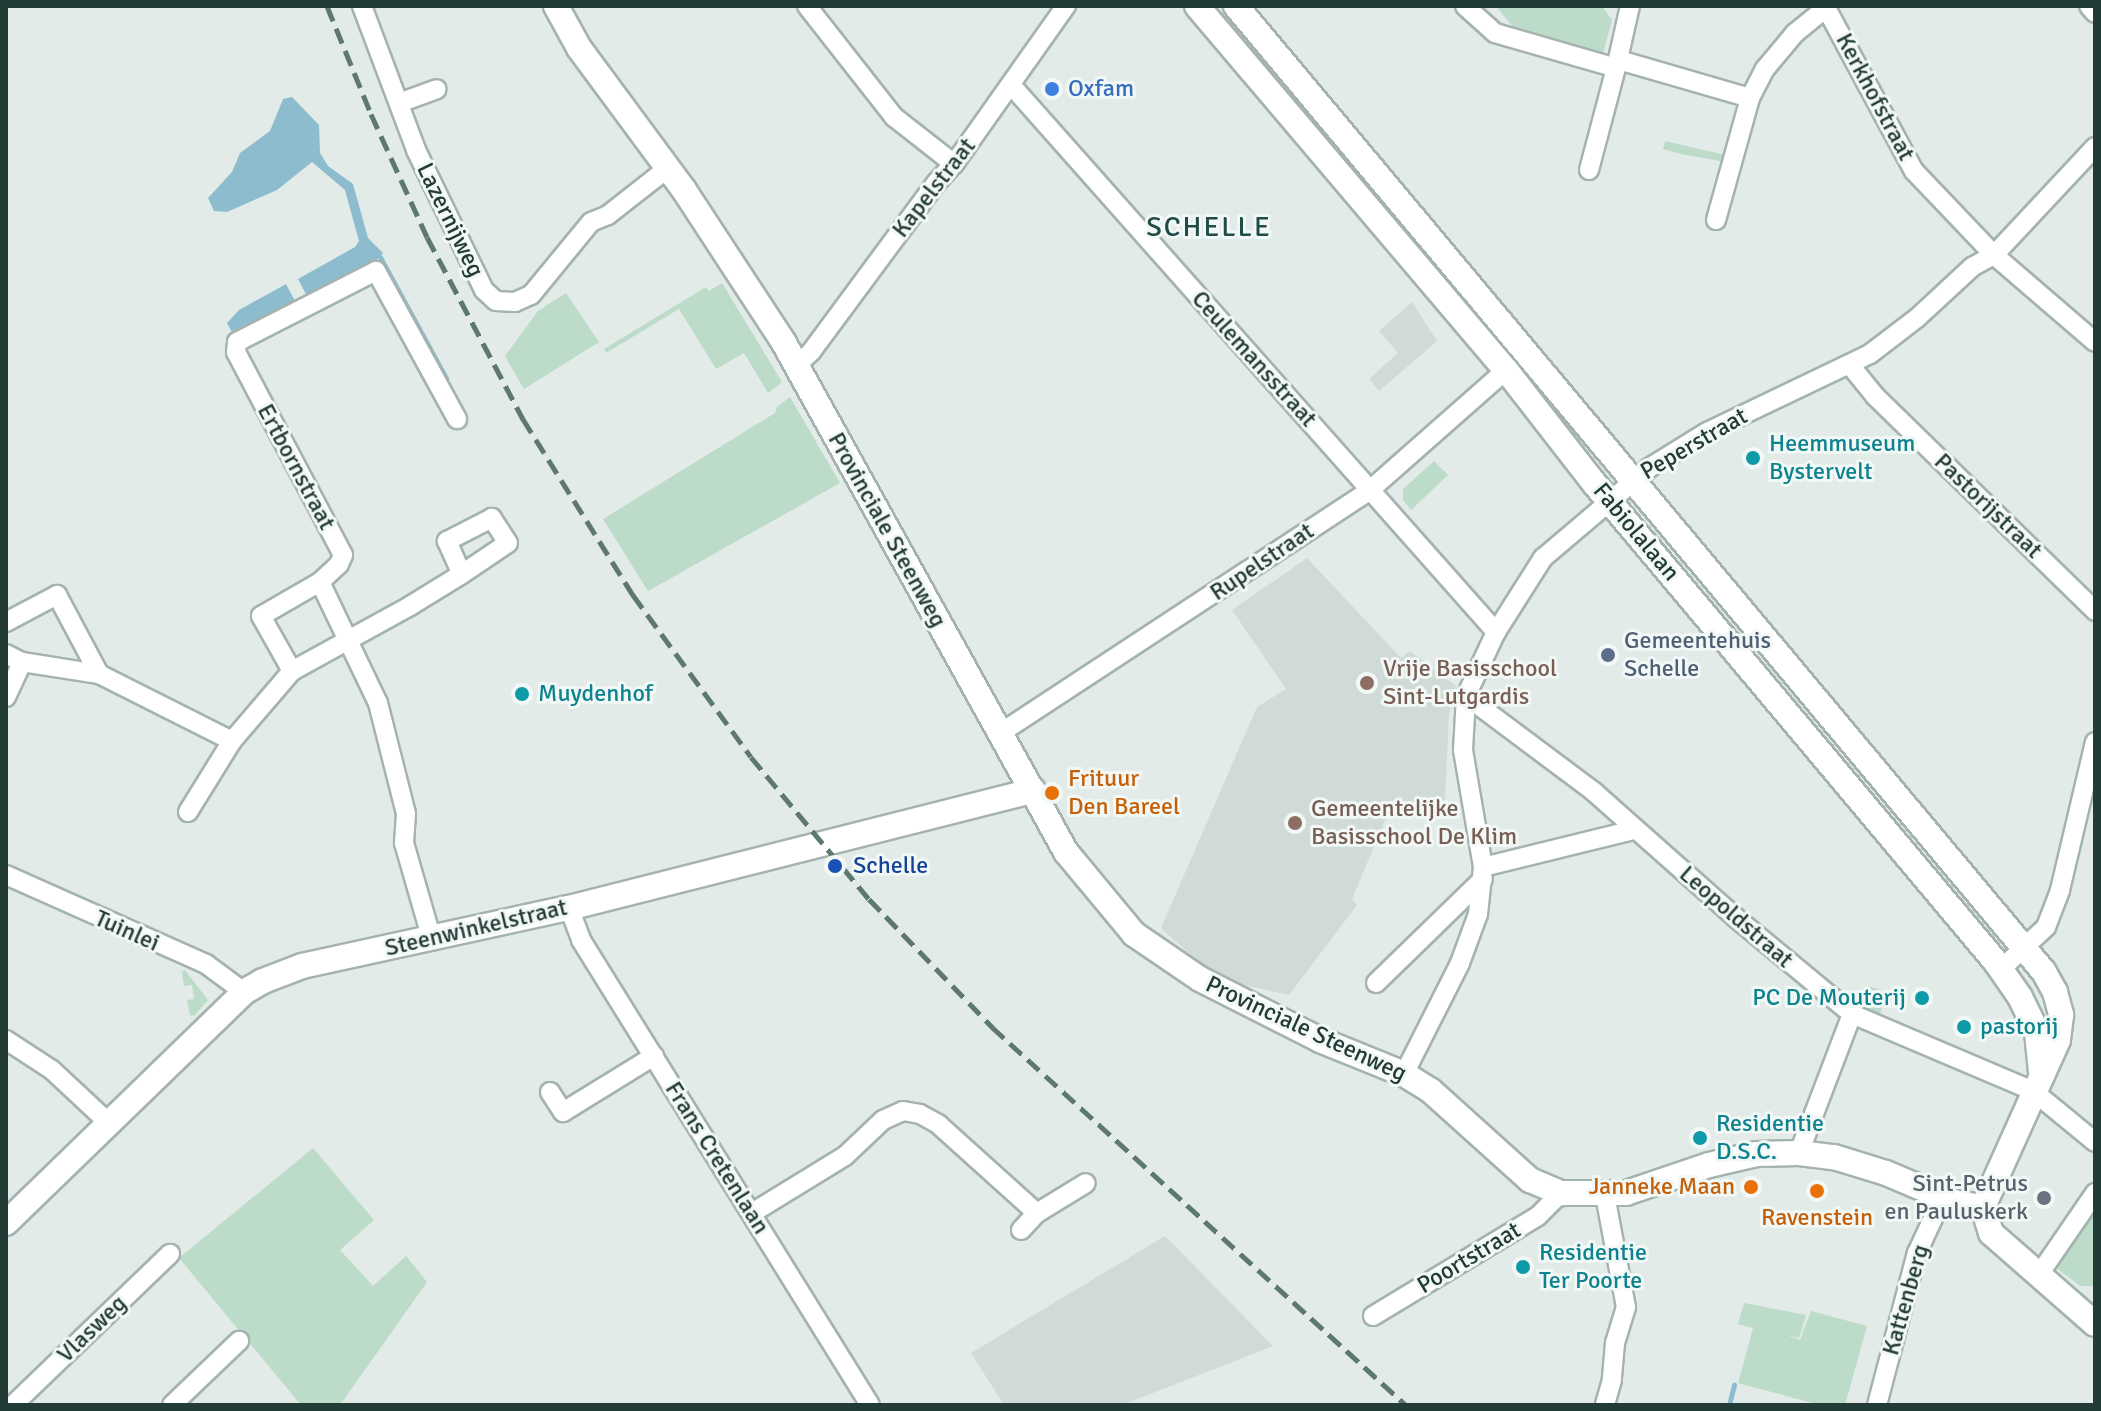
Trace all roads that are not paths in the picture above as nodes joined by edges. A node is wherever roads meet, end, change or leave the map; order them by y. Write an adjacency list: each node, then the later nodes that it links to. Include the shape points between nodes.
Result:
1 (362, 6): 16 (street, Lazernijweg)
2 (556, 6): 19 (street, Provinciale Steenweg, via 579,48)
3 (807, 6): 18 (street, via 894,117)
4 (1066, 6): 13 (street, Kapelstraat)
5 (1197, 6): 26 (street, Fabiolalaan)
6 (1236, 6): 28 (street, Fabiolalaan)
7 (1465, 6): 12 (street, via 1495,33)
8 (1630, 6): 12 (street)
9 (2089, 6): 11 (street)
10 (1826, 7): 15 (street, via 1788,41); 22 (street, Kerkhofstraat, via 1914,171)
11 (2095, 13)
12 (1617, 64): 15 (street); 20 (street)
13 (1012, 86): 18 (street, Kapelstraat); 29 (street, Ceulemansstraat)
14 (437, 89): 16 (street)
15 (1750, 98): 21 (street)
16 (399, 103): 19 (street, Lazernijweg, via 484,290 496,301 515,302 531,295 591,222 608,215)
17 (2095, 147): 22 (street, Peperstraat)
18 (954, 164): 24 (street, Kapelstraat)
19 (668, 168): 24 (street, Provinciale Steenweg)
20 (1589, 170)
21 (1716, 220)
22 (1994, 255): 23 (street, Kerkhofstraat); 25 (street, Peperstraat)
23 (2095, 342)
24 (797, 365): 42 (street, Provinciale Steenweg, via 908,572)
25 (1850, 365): 28 (street, Peperstraat, via 1707,432); 33 (street, Pastorijstraat, via 1875,396)
26 (1506, 370): 29 (street, Rupelstraat); 30 (street, Fabiolalaan)
27 (457, 419): 32 (street, Ertbornstraat, via 376,271 235,346 343,555)
28 (1634, 478): 30 (street, Peperstraat); 52 (street, Fabiolalaan)
29 (1370, 490): 35 (street, Ceulemansstraat); 42 (street, Rupelstraat)
30 (1609, 499): 35 (street, Peperstraat, via 1543,558); 53 (street, Fabiolalaan)
31 (462, 574): 36 (street)
32 (320, 582): 36 (street); 38 (street, via 261,616)
33 (2095, 611)
34 (6, 622): 39 (street, via 57,595)
35 (1496, 632): 40 (street, Peperstraat)
36 (347, 639): 38 (street); 51 (street, via 378,703 406,814 404,843)
37 (14, 658): 39 (street); 41 (street)
38 (292, 671): 43 (street)
39 (99, 674): 43 (street)
40 (1466, 696): 47 (street, Leopoldstraat, via 1539,748); 48 (street, Peperstraat, via 1463,750)
41 (6, 697)
42 (1002, 732): 45 (street, Provinciale Steenweg)
43 (232, 741): 46 (street)
44 (2095, 742): 52 (street, via 2060,890 2046,927)
45 (1033, 791): 50 (street, Steenwinkelstraat); 59 (street, Provinciale Steenweg, via 1066,852 1134,934 1229,994 1320,1040)
46 (188, 812)
47 (1634, 830): 48 (street); 56 (street, Leopoldstraat)
48 (1483, 873): 54 (street); 59 (street, Peperstraat, via 1478,914 1460,963)
49 (6, 875): 55 (street, Tuinlei, via 206,964)
50 (569, 908): 51 (street, Steenwinkelstraat); 58 (street, Frans Cretenlaan, via 581,940)
51 (432, 940): 55 (street, Steenwinkelstraat, via 302,966)
52 (2026, 948): 53 (street); 60 (street, Fabiolalaan, via 2055,992 2061,1015 2058,1040)
53 (2001, 969): 60 (street, Fabiolalaan, via 2037,1032)
54 (1376, 983)
55 (244, 992): 62 (street, Steenwinkelstraat)
56 (1852, 1014): 60 (street, Leopoldstraat); 64 (street)
57 (6, 1040): 62 (street, via 52,1070)
58 (654, 1056): 61 (street, via 563,1112); 71 (street, Frans Cretenlaan)
59 (1404, 1074): 66 (street, Provinciale Steenweg, via 1430,1090 1530,1180)
60 (2038, 1083): 63 (street, Leopoldstraat); 70 (street, Fabiolalaan)
61 (550, 1092)
62 (110, 1124): 73 (street, Steenwinkelstraat)
63 (2095, 1142)
64 (1799, 1153): 68 (street, Provinciale Steenweg, via 1757,1154); 69 (street, Provinciale Steenweg, via 1834,1157)
65 (1086, 1183): 72 (street)
66 (1561, 1193): 68 (street, Provinciale Steenweg); 77 (street, Poortstraat, via 1538,1216)
67 (2095, 1193): 76 (street)
68 (1605, 1195): 83 (street, via 1626,1307)
69 (1943, 1197): 70 (street, Provinciale Steenweg); 84 (street, Kattenberg, via 1917,1253)
70 (1983, 1207): 76 (street, via 1991,1233)
71 (752, 1213): 72 (street, via 845,1156 883,1120 903,1111 938,1124); 82 (street, Frans Cretenlaan)
72 (1037, 1213): 74 (street)
73 (6, 1223)
74 (1021, 1230)
75 (170, 1254): 80 (street, Vlasweg)
76 (2038, 1276): 78 (street)
77 (1373, 1316)
78 (2095, 1324)
79 (239, 1341): 81 (street)
80 (10, 1404)
81 (172, 1405)
82 (870, 1405)
83 (1605, 1405)
84 (1877, 1405)

